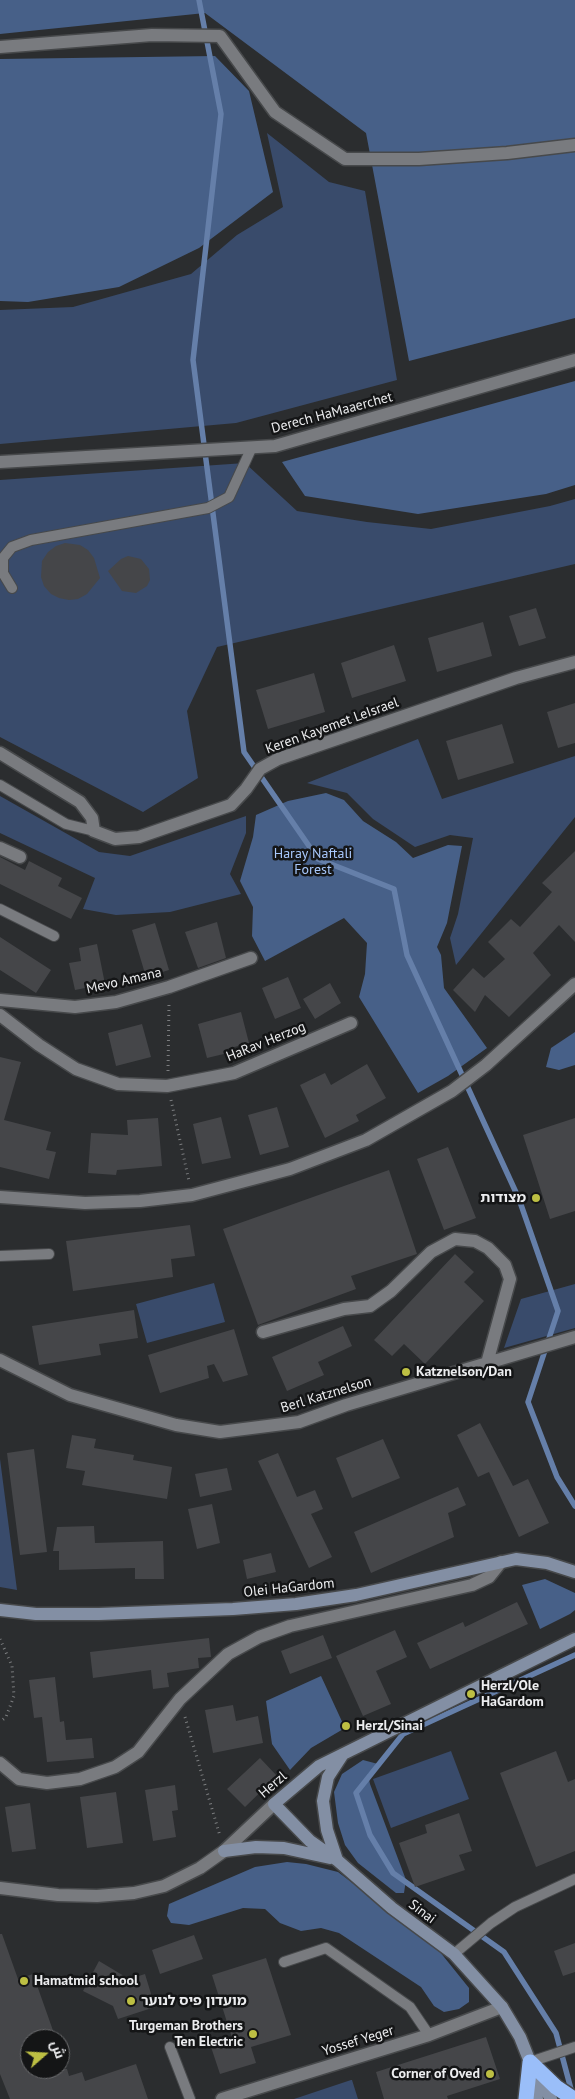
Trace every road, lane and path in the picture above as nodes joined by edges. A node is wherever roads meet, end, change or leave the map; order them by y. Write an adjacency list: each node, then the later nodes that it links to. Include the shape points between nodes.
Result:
1 (0, 47): 2 (street, via 152,35 220,36 275,112 345,159 419,159)
2 (575, 145)
3 (575, 360): 4 (street, Derech HaMaaerchet, via 275,446)
4 (252, 447): 5 (street, Derech HaMaaerchet); 6 (lane, via 229,497 208,508 31,540 12,547 3,558 3,573)
5 (0, 462)
6 (12, 588)
7 (575, 662): 10 (street, Keren Kayemet LeIsrael, via 516,678 278,759 260,769 231,805 139,836 115,839)
8 (0, 753): 10 (street, via 80,802 92,818)
9 (0, 785): 10 (lane, via 66,824)
10 (94, 831)
11 (0, 848): 12 (street)
12 (20, 857)
13 (0, 909): 14 (lane)
14 (54, 936)
15 (251, 958): 17 (street, Mevo Amana, via 116,1002 75,1007)
16 (575, 984): 20 (street, via 486,1065 452,1091 366,1140 290,1169 192,1195 140,1201 85,1203)
17 (0, 1000)
18 (0, 1015): 19 (street, HaRav Herzog, via 76,1069 118,1084 168,1086 234,1073)
19 (351, 1023)
20 (0, 1197)
21 (49, 1254): 22 (lane)
22 (0, 1256)
23 (263, 1332): 26 (street, via 344,1309 370,1306 391,1291 431,1252 455,1239 474,1241 488,1248 505,1266 510,1279)
24 (575, 1337): 26 (street, Berl Katznelson)
25 (0, 1360): 26 (street, Berl Katznelson, via 70,1395 176,1425 220,1432 298,1422)
26 (487, 1364)
27 (501, 1562): 28 (street, Olei HaGardom, via 516,1559 547,1563); 29 (street, Olei HaGardom, via 356,1595 296,1604 99,1614 36,1614); 34 (street, via 489,1577 472,1585 290,1626 260,1637 228,1654)
28 (575, 1572)
29 (0, 1610)
30 (575, 1634): 33 (street, Herzl)
31 (0, 1639): 35 (path, via 12,1666 14,1696 6,1717)
32 (575, 1639): 33 (street, Herzl)
33 (560, 1648): 36 (street, Herzl)
34 (180, 1699): 37 (street, via 138,1752 115,1767 80,1779 47,1783 19,1779); 39 (path)
35 (0, 1722)
36 (344, 1753): 38 (street, Herzl, via 319,1766); 40 (street, via 328,1777 323,1801 327,1830)
37 (0, 1763)
38 (274, 1804): 39 (street, Herzl); 40 (street, Sinai, via 310,1842)
39 (224, 1851): 40 (street, via 284,1848); 42 (street, Herzl, via 200,1868 164,1886 134,1894 58,1895)
40 (337, 1860): 43 (street, Sinai, via 392,1908)
41 (575, 1879): 43 (lane, via 515,1907)
42 (0, 1888)
43 (454, 1954): 45 (street, Sinai)
44 (284, 1962): 46 (lane, via 326,1948 410,2007)
45 (502, 2007): 46 (street, Yossef Yeger); 49 (street, Sinai)
46 (429, 2034): 51 (street, Yossef Yeger)
47 (170, 2047): 50 (lane)
48 (575, 2047): 49 (lane)
49 (530, 2062): 52 (highway); 53 (street, Sinai); 54 (street, Sinai); 55 (highway)
50 (190, 2099)
51 (222, 2099)
52 (526, 2099)
53 (538, 2099)
54 (551, 2099)
55 (574, 2099)

